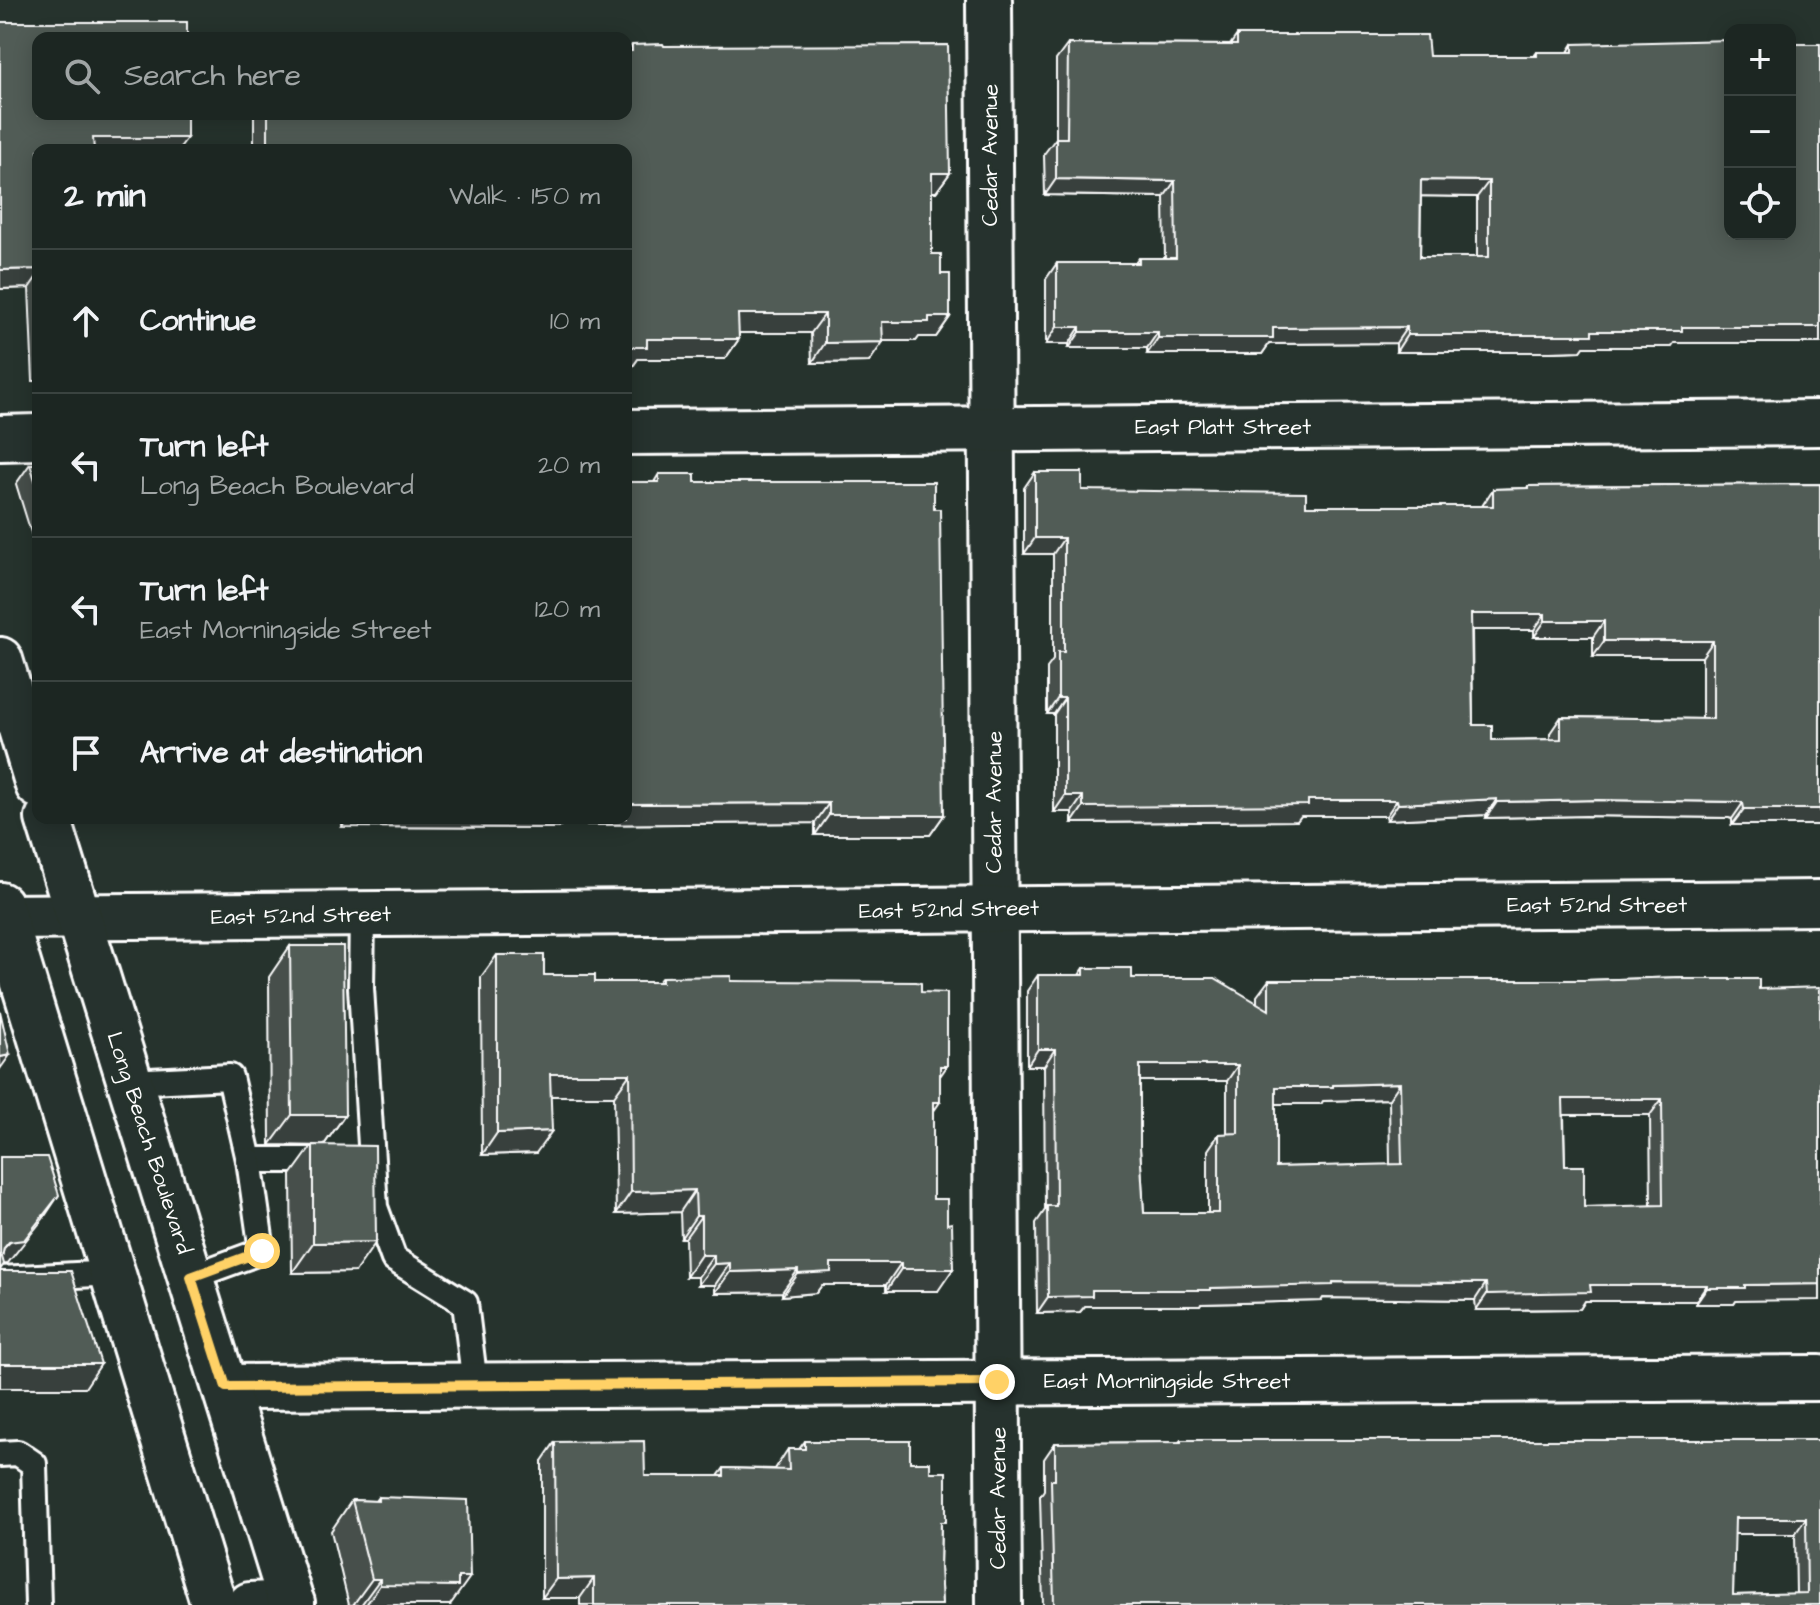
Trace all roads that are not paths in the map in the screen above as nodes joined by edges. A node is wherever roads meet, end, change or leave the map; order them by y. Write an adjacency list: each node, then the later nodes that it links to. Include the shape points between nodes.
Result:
1 (989, 0): 3 (street, Cedar Avenue)
2 (1820, 423): 3 (street, East Platt Street)
3 (992, 428): 4 (street, East Platt Street); 11 (street, Cedar Avenue)
4 (632, 432)
5 (32, 437): 6 (street)
6 (0, 438)
7 (0, 660): 8 (street)
8 (32, 765)
9 (50, 824): 14 (street, Long Beach Boulevard)
10 (1820, 903): 11 (street, East 52nd Street)
11 (995, 909): 13 (street, East 52nd Street); 22 (street, Cedar Avenue)
12 (1, 913): 14 (street, East 52nd Street); 18 (street)
13 (362, 915): 14 (street, East 52nd Street); 17 (lane)
14 (79, 918): 15 (street, Long Beach Boulevard)
15 (129, 1082): 16 (lane, via 230,1077); 19 (street, Long Beach Boulevard)
16 (249, 1160): 17 (lane); 19 (lane, via 262,1251)
17 (372, 1161): 23 (lane, via 375,1207 394,1259 465,1303)
18 (114, 1273): 20 (lane); 28 (street)
19 (191, 1277): 24 (street, Long Beach Boulevard)
20 (0, 1279)
21 (1820, 1378): 22 (street, East Morningside Street)
22 (997, 1382): 23 (street, East Morningside Street); 29 (street, Cedar Avenue)
23 (475, 1385): 24 (street, East Morningside Street)
24 (226, 1387): 26 (street, Long Beach Boulevard)
25 (0, 1454): 27 (lane, via 18,1453 34,1464)
26 (278, 1604)
27 (38, 1605)
28 (214, 1605)
29 (999, 1605)

